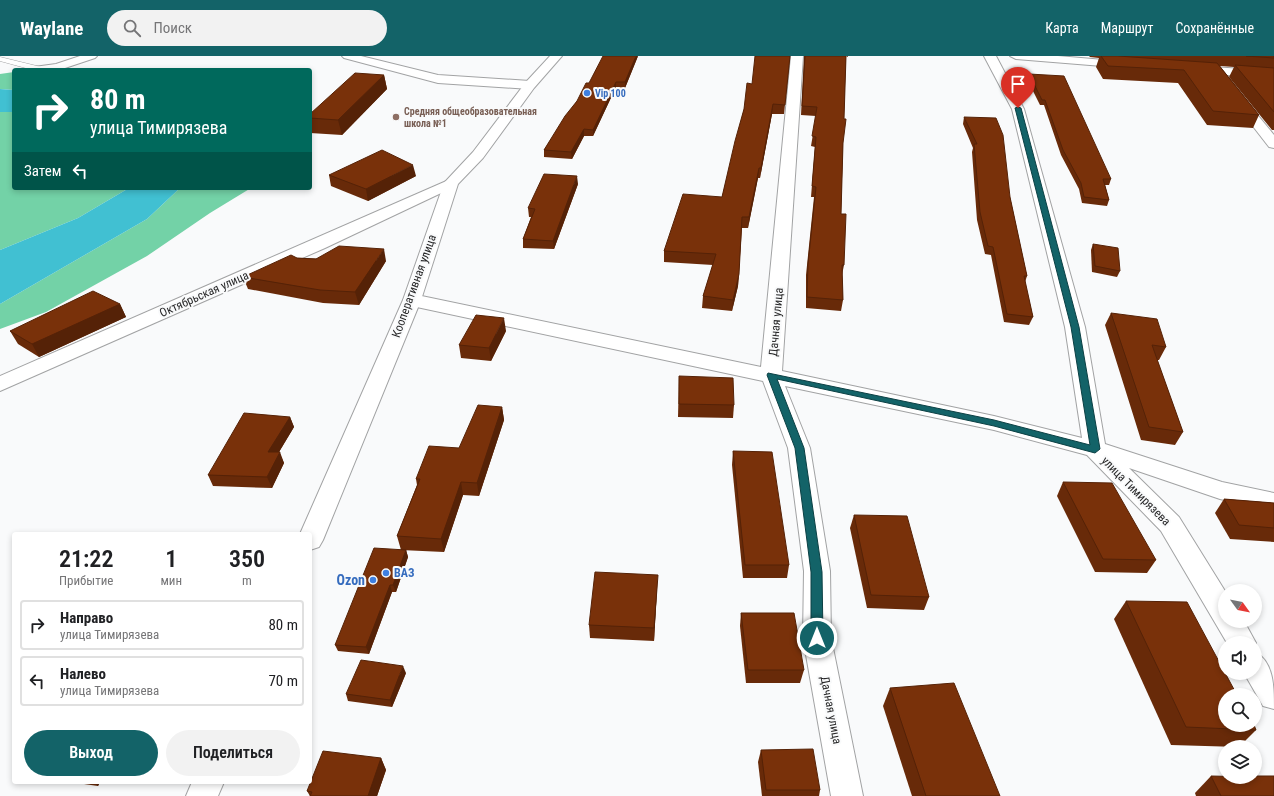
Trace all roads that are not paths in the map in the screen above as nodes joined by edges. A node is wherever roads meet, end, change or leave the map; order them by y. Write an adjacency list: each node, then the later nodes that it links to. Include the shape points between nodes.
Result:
1 (91, 56): 10 (street)
2 (348, 56): 14 (street, via 438,79)
3 (556, 56): 14 (street, Кооперативная улица)
4 (797, 56): 18 (street, Дачная улица)
5 (990, 56): 20 (street, улица Тимирязева, via 1018,108 1075,327)
6 (1016, 56): 8 (street)
7 (0, 59): 9 (lane)
8 (1137, 66)
9 (34, 68)
10 (48, 68)
11 (1184, 69): 12 (street)
12 (1216, 71): 13 (street); 15 (street)
13 (1274, 75)
14 (530, 85): 16 (street, Кооперативная улица, via 478,155)
15 (1274, 144)
16 (451, 183): 17 (street, Кооперативная улица); 19 (street, Октябрьская улица)
17 (412, 300): 18 (street, улица Тимирязева); 22 (street, Кооперативная улица)
18 (771, 375): 20 (street, улица Тимирязева, via 994,423); 28 (street, Дачная улица, via 799,448 817,572 817,638)
19 (0, 384)
20 (1095, 449): 21 (street, улица Тимирязева, via 1220,490); 23 (street, улица Тимирязева, via 1170,524)
21 (1274, 502)
22 (312, 535)
23 (1218, 603)
24 (1262, 676): 25 (street)
25 (1274, 696)
26 (207, 784): 27 (street)
27 (202, 796)
28 (847, 796)

